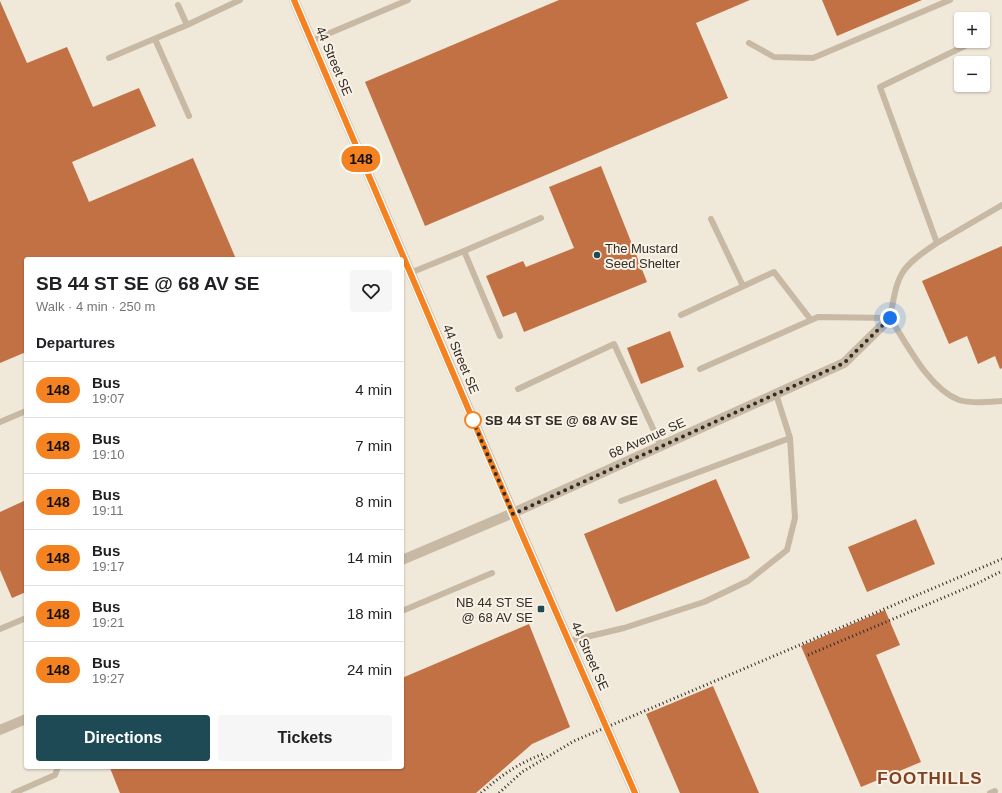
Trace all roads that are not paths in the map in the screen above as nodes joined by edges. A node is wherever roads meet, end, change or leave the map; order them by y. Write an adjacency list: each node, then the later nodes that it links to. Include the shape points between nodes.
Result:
1 (240, 0): 6 (lane)
2 (294, 0): 8 (street, 44 Street SE)
3 (408, 0): 8 (lane)
4 (950, 0): 9 (lane, via 813,58 774,57)
5 (178, 5): 6 (lane)
6 (187, 25): 7 (lane)
7 (155, 39): 11 (lane); 12 (lane)
8 (311, 41): 18 (street, 44 Street SE)
9 (749, 43)
10 (961, 48): 16 (lane, via 880,87)
11 (108, 58)
12 (189, 116)
13 (1002, 205): 16 (lane)
14 (541, 218): 17 (lane)
15 (711, 219): 21 (lane)
16 (937, 243): 23 (lane, via 916,257 904,270 897,282)
17 (464, 251): 20 (lane); 25 (lane)
18 (403, 257)
19 (404, 259): 20 (street, 44 Street SE)
20 (410, 273): 35 (street, 44 Street SE)
21 (743, 286): 22 (lane); 24 (lane, via 774,272)
22 (682, 315)
23 (890, 318): 24 (lane, via 818,317); 28 (street, 68 Avenue SE, via 844,363); 29 (lane, via 924,370 947,394 960,400 985,403)
24 (811, 320): 26 (lane)
25 (500, 336)
26 (700, 369)
27 (518, 389): 33 (lane, via 614,344)
28 (776, 394): 32 (lane); 33 (street, 68 Avenue SE)
29 (1002, 401)
30 (24, 412): 31 (lane)
31 (0, 422)
32 (790, 438): 34 (lane); 41 (lane, via 796,518 787,550 748,580 704,602 624,628)
33 (660, 446): 35 (street, 68 Avenue SE)
34 (621, 501)
35 (513, 514): 36 (street, 68 Avenue SE); 41 (street, 44 Street SE)
36 (404, 559)
37 (492, 572): 38 (lane)
38 (404, 610)
39 (24, 619): 40 (lane)
40 (0, 630)
41 (570, 641): 46 (street, 44 Street SE)
42 (24, 721): 43 (street)
43 (0, 730)
44 (57, 769): 45 (lane, via 55,776)
45 (14, 793)
46 (635, 793)

